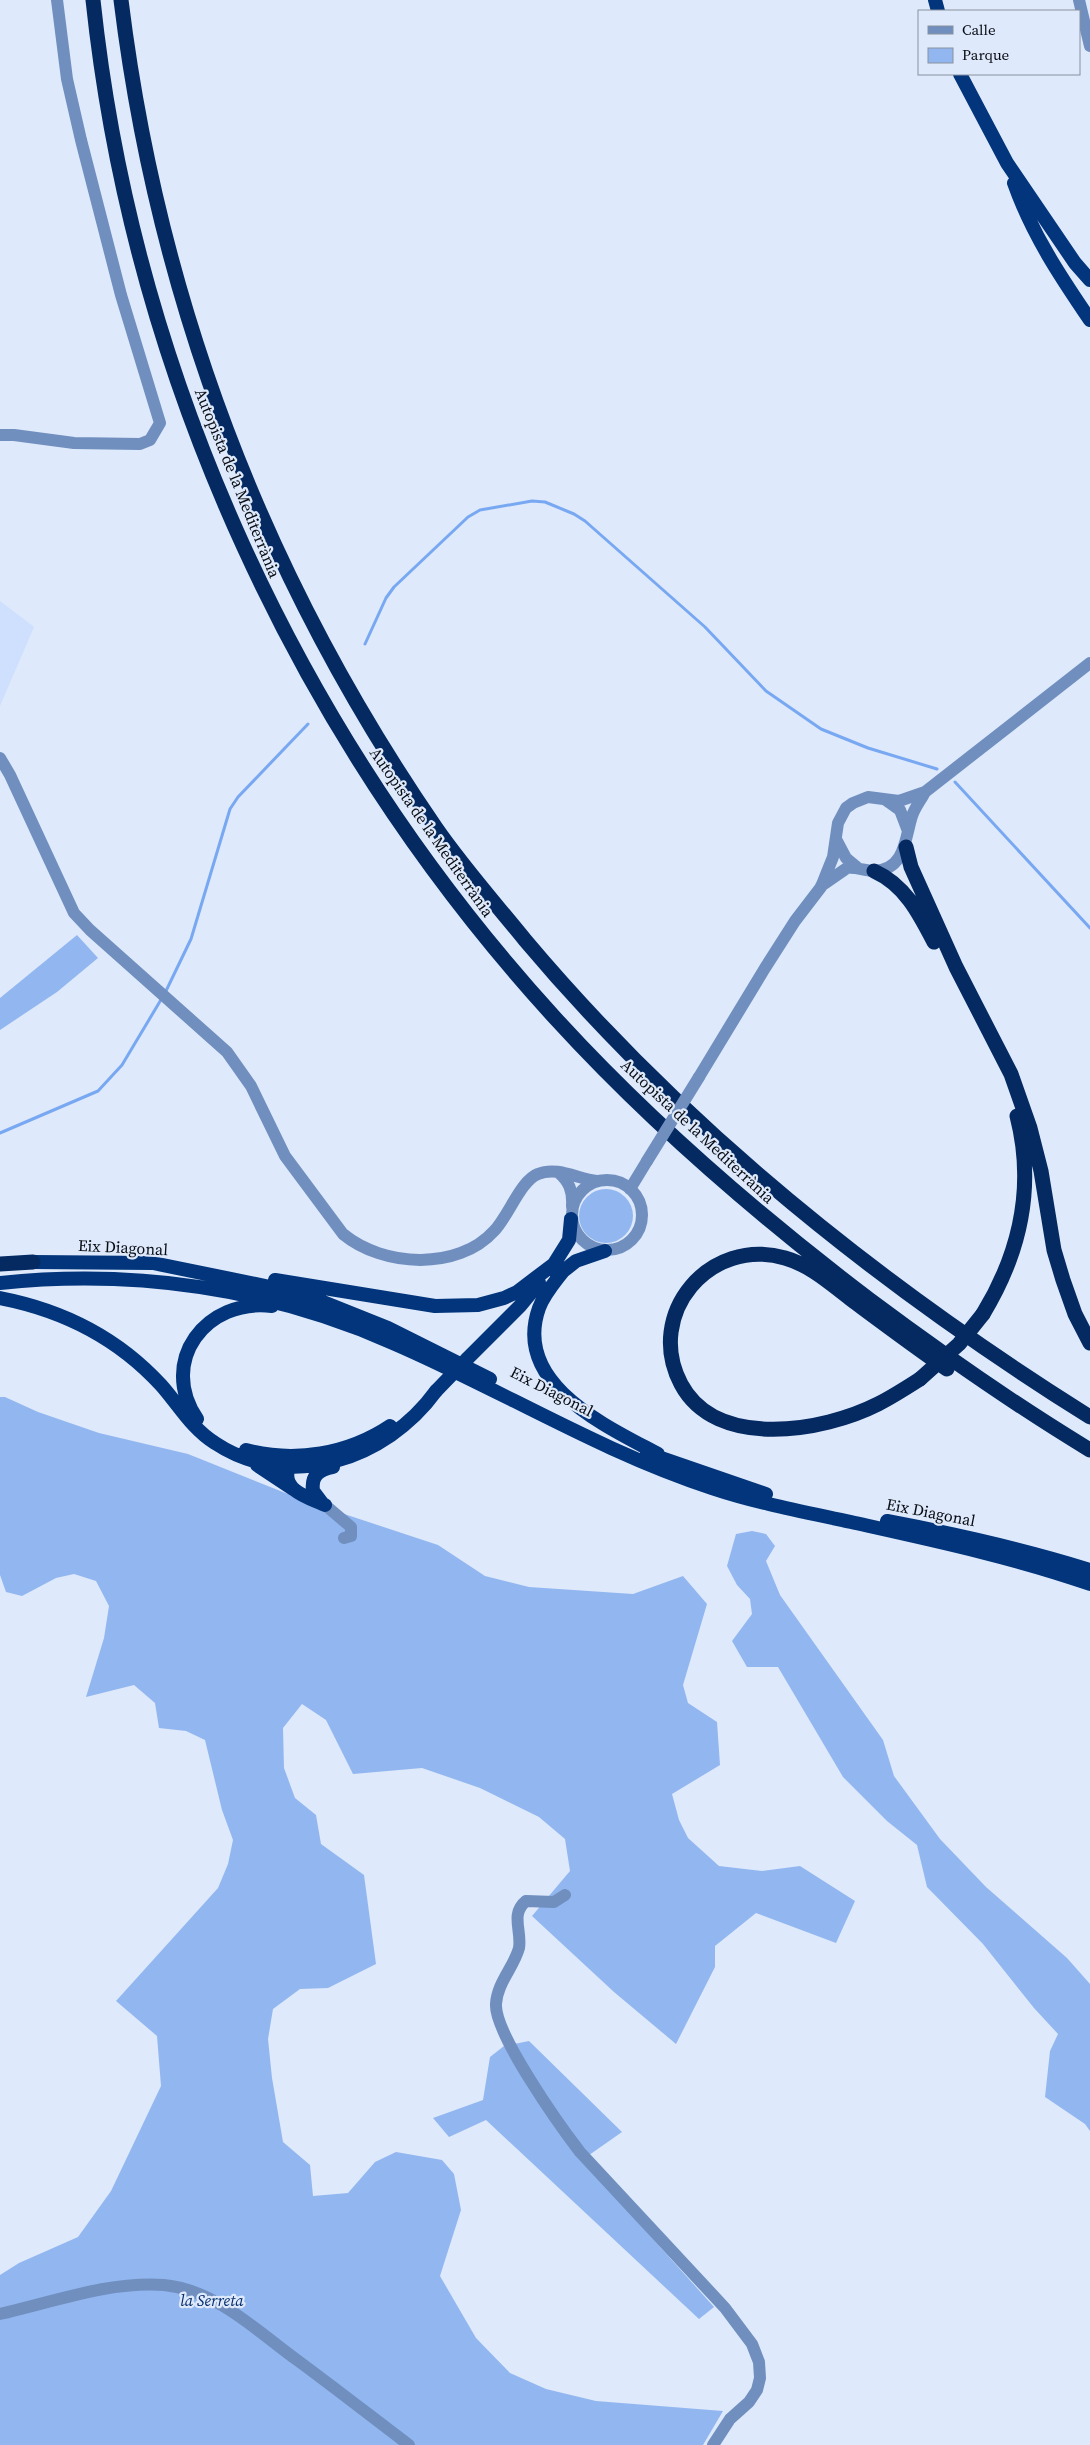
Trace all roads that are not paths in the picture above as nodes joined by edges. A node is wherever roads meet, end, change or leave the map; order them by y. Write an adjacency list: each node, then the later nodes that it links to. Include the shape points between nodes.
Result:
1 (57, 0): 12 (street, via 66,79 121,295 160,423 150,440 140,444 74,443)
2 (93, 0): 37 (highway, Autopista de la Mediterrània, via 108,107 129,211 156,310 205,456 245,550 290,642 341,732 397,819 463,908 549,1011 680,1142 792,1239 890,1315)
3 (121, 0): 35 (highway, Autopista de la Mediterrània, via 136,107 167,248 196,346 230,442 270,536 319,635 365,716 436,828 545,963 656,1081 712,1133 777,1190 882,1273 991,1353)
4 (1078, 0): 5 (street)
5 (1086, 18): 6 (street)
6 (1090, 46)
7 (961, 75): 8 (highway)
8 (1007, 164): 9 (highway, via 1034,192); 10 (highway); 11 (highway, via 1024,210 1046,254)
9 (1090, 269)
10 (1090, 280)
11 (1090, 320)
12 (0, 435)
13 (1090, 664): 15 (street)
14 (0, 758): 22 (street, via 74,913 227,1052 241,1069 286,1156 343,1234 364,1248 387,1256 459,1255 494,1232 532,1177)
15 (926, 792): 16 (street, via 909,799); 17 (street, via 912,815)
16 (886, 800): 17 (street, via 900,810 905,819); 18 (street, via 871,797 846,808 838,823)
17 (907, 839): 20 (street, via 892,864); 34 (highway, via 911,867 956,967 1011,1074 1037,1154 1054,1250 1075,1314)
18 (837, 841): 19 (street, via 846,858); 21 (street)
19 (858, 868): 20 (street); 21 (street, via 843,870)
20 (874, 871): 39 (highway, bridge, via 897,885 919,912 1007,1086 1021,1131 1025,1168 1021,1222 1002,1279 983,1314 960,1344 920,1379 877,1405 842,1418 813,1425 769,1429 732,1424 702,1409 681,1384 671,1347 675,1316 688,1288 710,1267 739,1255 759,1253 786,1258 813,1271 925,1354 991,1399)
21 (821, 887): 24 (street, bridge, via 765,968)
22 (555, 1171): 23 (street, via 583,1180); 25 (street, via 570,1186)
23 (597, 1180): 24 (street, via 618,1182); 25 (street, via 582,1190)
24 (630, 1189): 26 (street, via 642,1209 640,1228 622,1248)
25 (572, 1212): 26 (street, via 578,1237 588,1246); 30 (highway, via 569,1240)
26 (606, 1251): 30 (highway)
27 (33, 1262): 28 (highway, Eix Diagonal); 29 (highway, Eix Diagonal)
28 (153, 1263): 30 (highway, via 195,1266 449,1307 478,1305 504,1298); 41 (highway, Eix Diagonal, via 275,1288 345,1310 424,1345 583,1427)
29 (0, 1264)
30 (559, 1267): 36 (highway, bridge, via 428,1402 404,1424); 41 (highway, via 536,1320 536,1345 544,1369 563,1394 585,1411)
31 (0, 1282): 33 (highway, Eix Diagonal, via 62,1279 157,1281 236,1292)
32 (0, 1298): 38 (highway, via 57,1313 112,1343 146,1370 206,1437)
33 (338, 1322): 36 (highway, via 264,1306 244,1306 227,1311 204,1327 193,1342 184,1370 185,1392 194,1414 205,1427 227,1443 246,1450 296,1456); 46 (highway, Eix Diagonal, via 392,1342 601,1443 710,1488 1041,1567)
34 (1090, 1343)
35 (1090, 1417)
36 (367, 1445): 40 (highway); 43 (highway, via 344,1464 317,1474 313,1491)
37 (1090, 1450)
38 (240, 1457): 40 (highway); 42 (highway, via 256,1464)
39 (1090, 1458)
40 (291, 1466): 42 (highway, via 287,1479)
41 (681, 1466): 45 (highway, Eix Diagonal, via 788,1500 964,1535)
42 (293, 1490): 43 (highway)
43 (325, 1505): 44 (street, via 351,1527 351,1536)
44 (344, 1538)
45 (1090, 1570)
46 (1090, 1584)
47 (565, 1895): 50 (street, via 554,1902 526,1901 520,1908 516,1920 519,1946 497,1996 498,2018 510,2045 580,2152 730,2314 752,2344 759,2362 757,2390 749,2402 730,2418)
48 (0, 2314): 49 (street, via 123,2287 166,2286 185,2290 236,2314)
49 (409, 2445)
50 (713, 2445)

